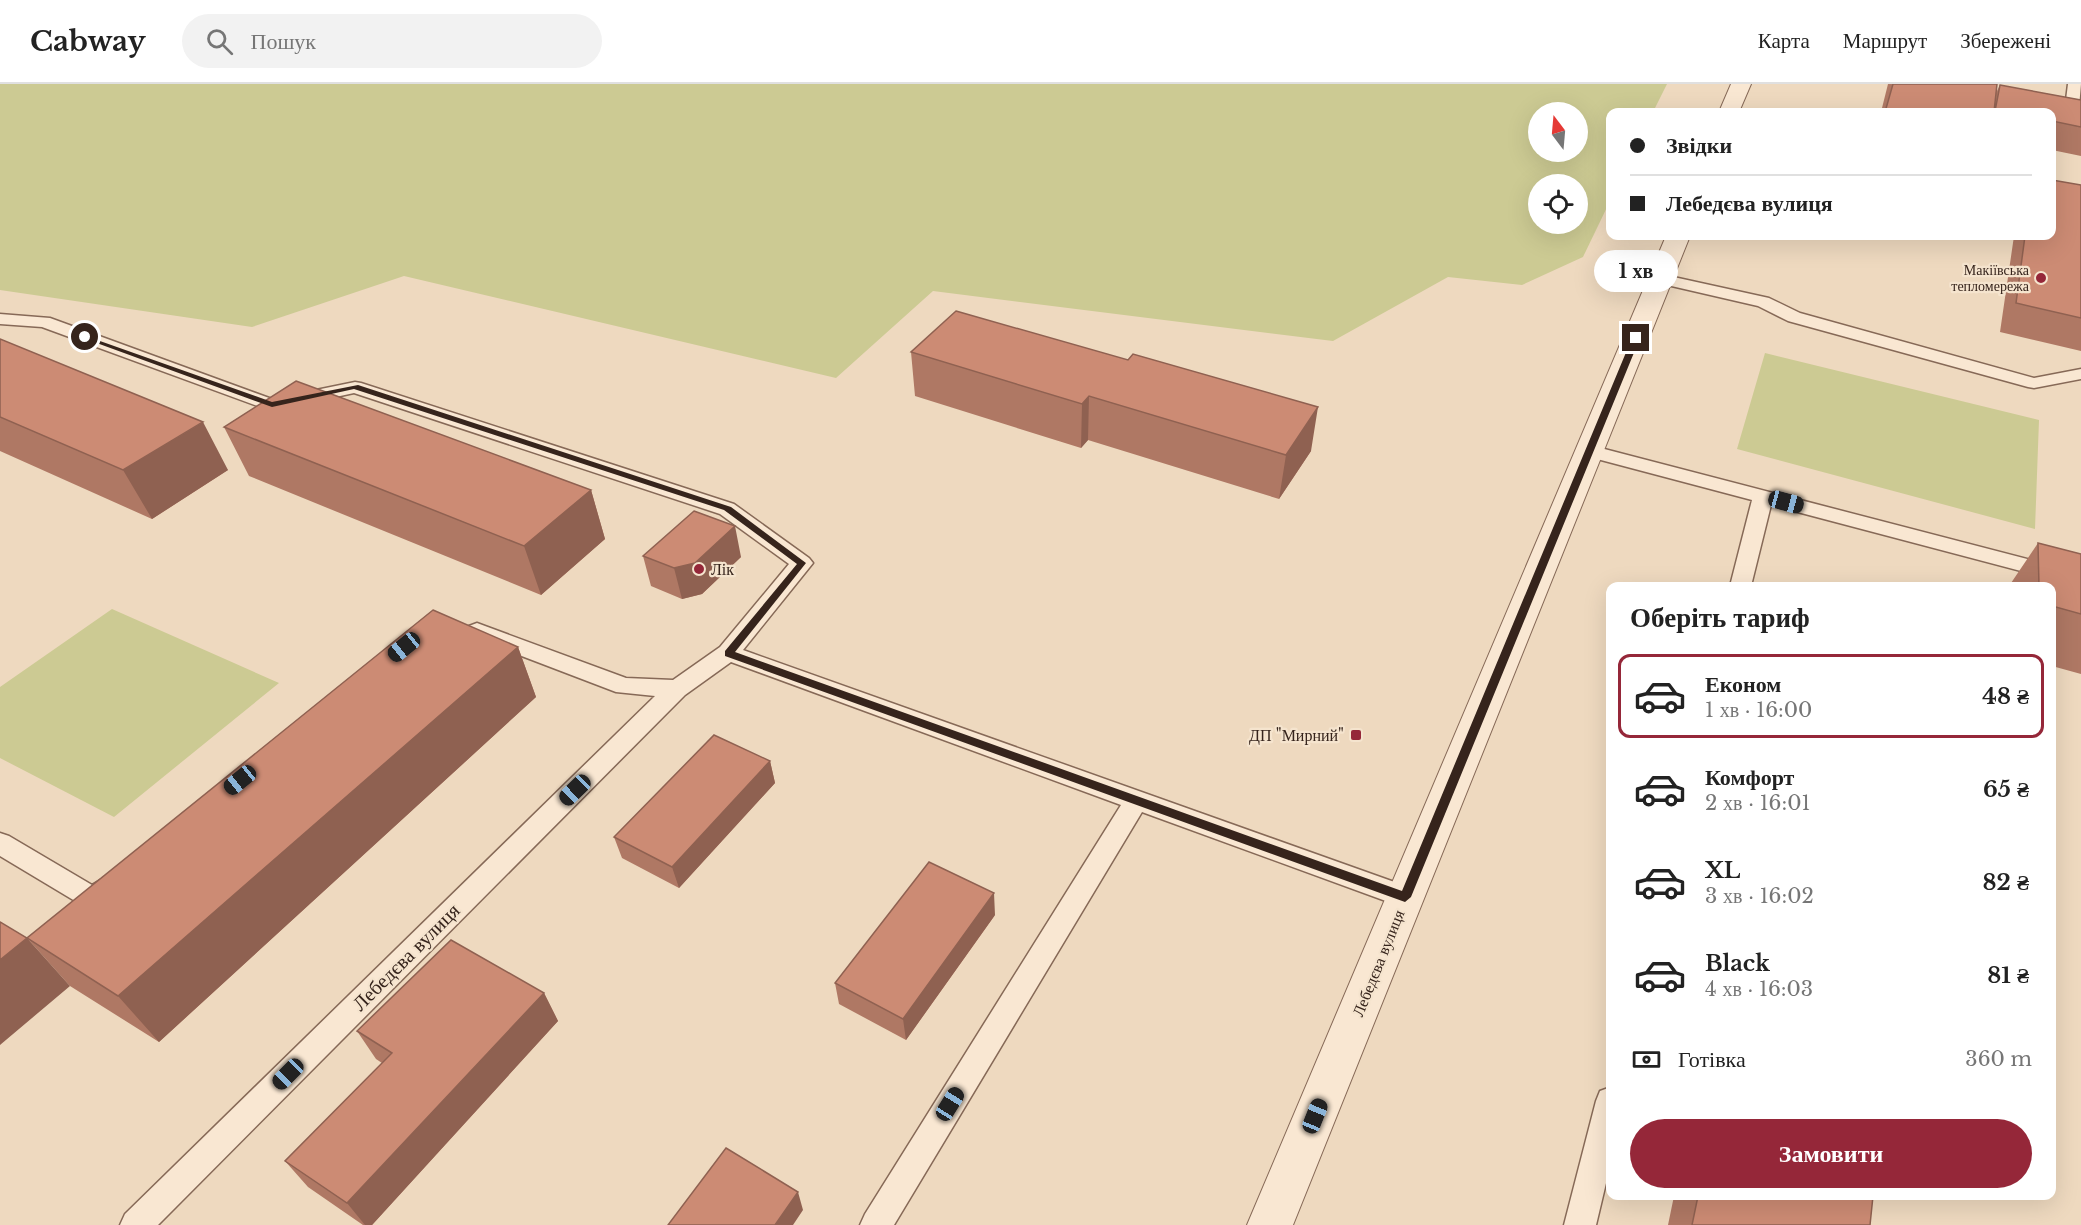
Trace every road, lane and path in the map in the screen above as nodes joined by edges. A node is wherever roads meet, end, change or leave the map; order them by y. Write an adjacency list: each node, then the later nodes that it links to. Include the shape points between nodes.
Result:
1 (1741, 84): 3 (street)
2 (2075, 84): 4 (lane, via 2072,108)
3 (1731, 108)
4 (2081, 117)
5 (1676, 240): 6 (street, Лебедєва вулиця)
6 (1660, 279): 8 (lane, via 1763,302 1794,317 2034,383); 9 (street, Лебедєва вулиця)
7 (0, 319): 14 (lane, Лебедєва вулиця, via 44,322 272,405 355,387 728,508 802,563)
8 (2081, 374)
9 (1589, 451): 10 (lane); 19 (street, Лебедєва вулиця)
10 (1763, 496): 11 (lane); 12 (lane)
11 (2081, 580)
12 (1741, 582)
13 (452, 621): 15 (lane, via 624,686)
14 (728, 653): 15 (lane, Лебедєва вулиця); 16 (lane)
15 (676, 689): 21 (lane, Лебедєва вулиця)
16 (1137, 801): 19 (lane); 22 (lane)
17 (0, 843): 18 (lane, via 94,899)
18 (121, 876)
19 (1405, 897): 23 (street, Лебедєва вулиця)
20 (1606, 1121): 24 (lane)
21 (136, 1225)
22 (876, 1225)
23 (1270, 1225)
24 (1580, 1225)

